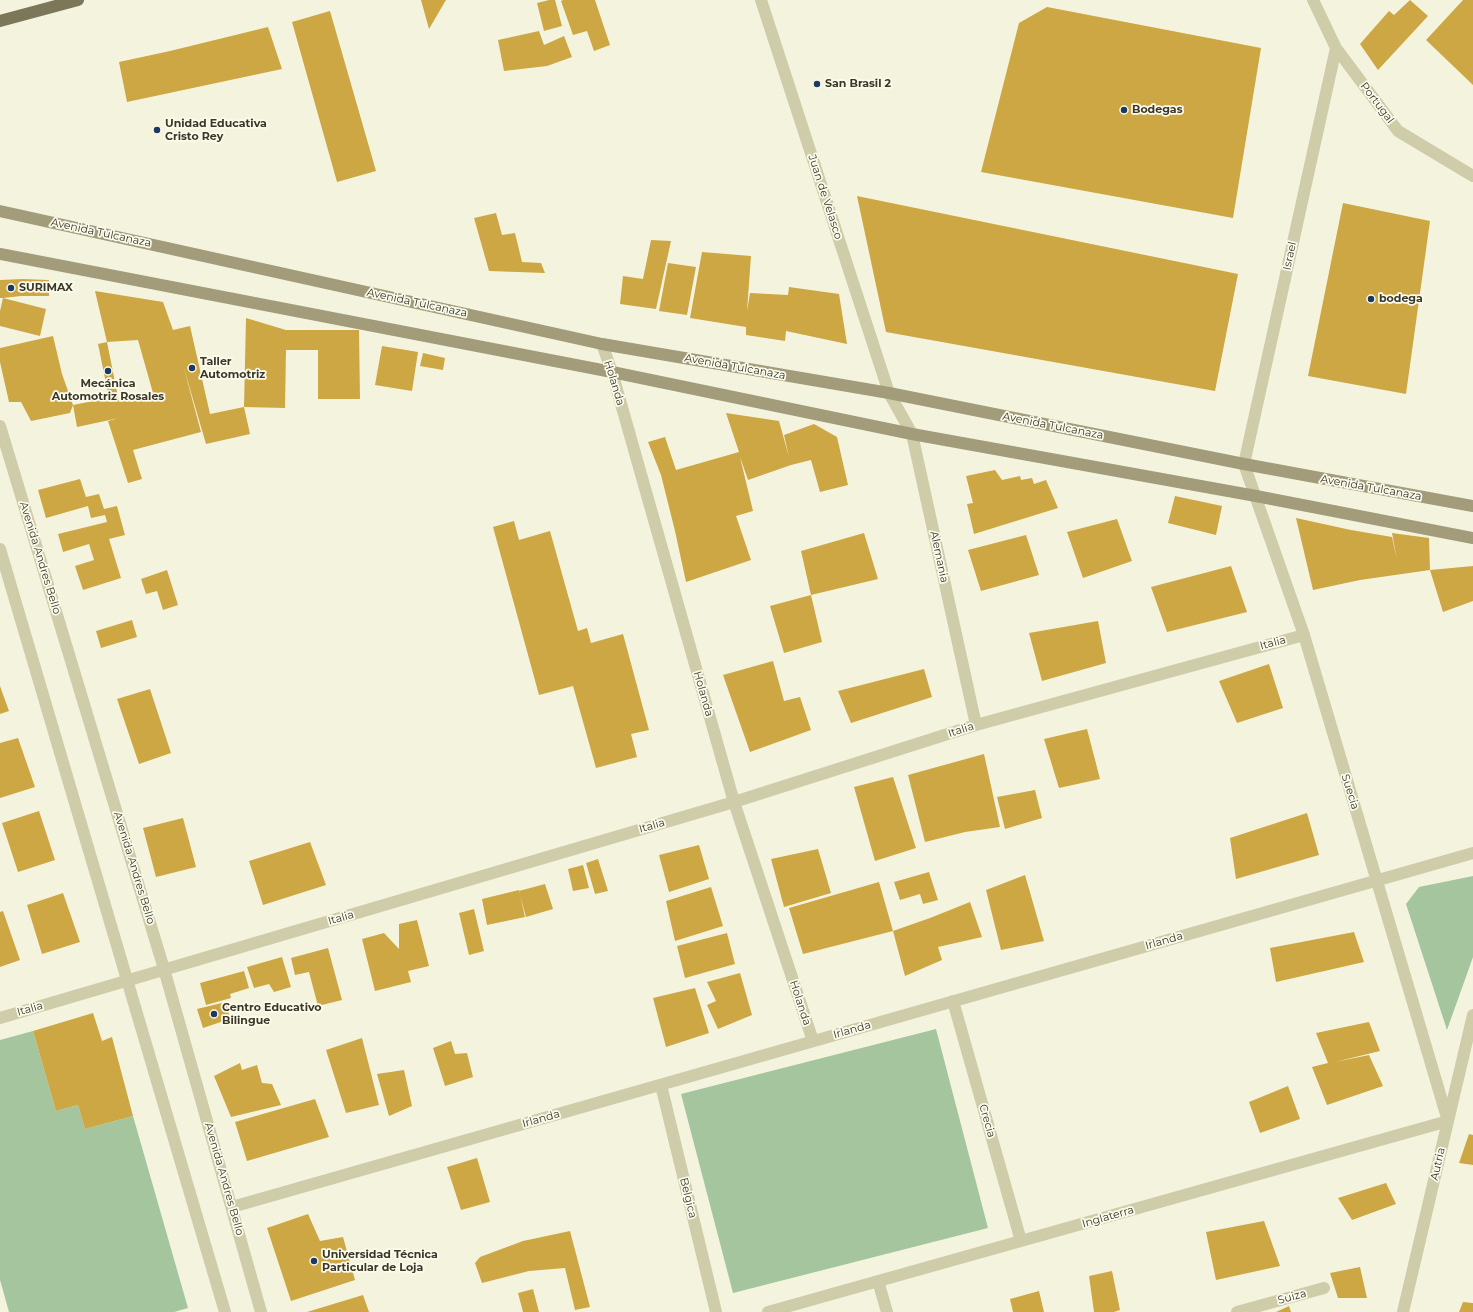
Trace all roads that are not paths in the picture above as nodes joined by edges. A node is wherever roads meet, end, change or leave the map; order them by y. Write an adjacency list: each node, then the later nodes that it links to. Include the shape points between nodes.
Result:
1 (78, 0): 4 (main road)
2 (761, 0): 11 (street, Juan de Velasco)
3 (1312, 0): 5 (street, Portugal)
4 (0, 21)
5 (1336, 48): 6 (street, Portugal, via 1398,131); 15 (street, Israel)
6 (1473, 176)
7 (0, 211): 9 (street, Avenida Tulcanaza)
8 (0, 254): 10 (street)
9 (602, 344): 10 (street, Holanda); 11 (street, Avenida Tulcanaza)
10 (612, 372): 13 (street); 22 (street, Holanda)
11 (889, 393): 13 (street, Alemania); 15 (street, Avenida Tulcanaza)
12 (0, 426): 14 (street, Avenida Andres Bello)
13 (912, 434): 16 (street); 21 (street, Alemania)
14 (2, 444): 25 (street, Avenida Andres Bello)
15 (1244, 464): 16 (street, Suecia); 17 (street, Avenida Tulcanaza)
16 (1256, 496): 18 (street); 20 (street, Suecia)
17 (1473, 506)
18 (1473, 538)
19 (0, 549): 26 (street)
20 (1304, 635): 21 (street, Italia); 24 (street, Suecia)
21 (976, 725): 22 (street, Italia)
22 (734, 802): 25 (street, Italia); 30 (street, Holanda)
23 (1473, 854): 24 (street, Irlanda)
24 (1377, 881): 27 (street, Irlanda); 32 (street, Suecia)
25 (164, 970): 26 (street, Italia); 33 (street, Avenida Andres Bello)
26 (128, 980): 29 (street, Italia); 37 (street)
27 (953, 1002): 30 (street, Irlanda); 34 (street, Crecia)
28 (1473, 1015): 32 (street, Autria)
29 (0, 1018)
30 (813, 1041): 31 (street, Irlanda)
31 (661, 1085): 33 (street, Irlanda); 39 (street, Belgica)
32 (1448, 1121): 34 (street, Inglaterra); 43 (street, Autria)
33 (232, 1207): 38 (street, Avenida Andres Bello)
34 (1021, 1241): 35 (street, Inglaterra)
35 (878, 1281): 40 (street, Inglaterra); 41 (street)
36 (1324, 1288): 42 (street, Suiza)
37 (225, 1312)
38 (261, 1312)
39 (716, 1312)
40 (768, 1312)
41 (886, 1312)
42 (1237, 1312)
43 (1403, 1312)

